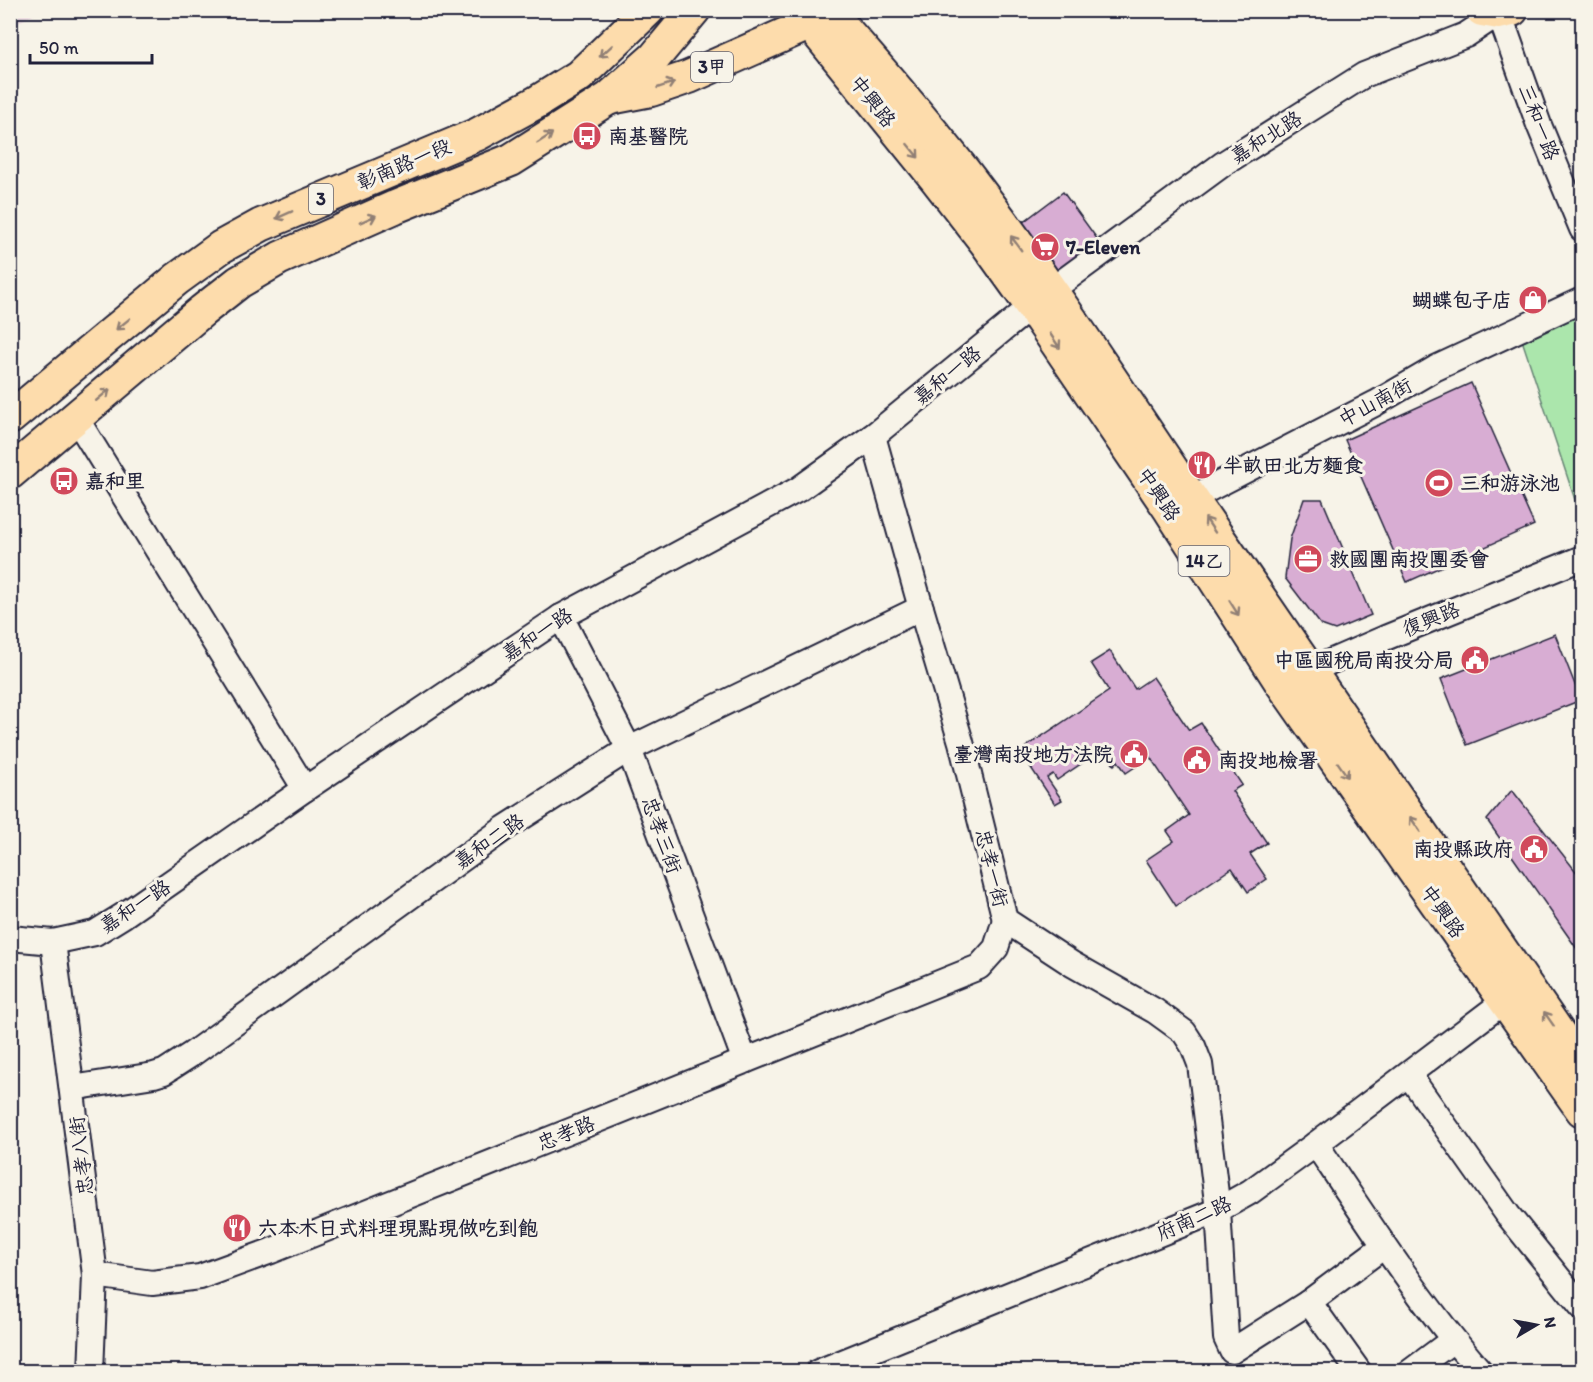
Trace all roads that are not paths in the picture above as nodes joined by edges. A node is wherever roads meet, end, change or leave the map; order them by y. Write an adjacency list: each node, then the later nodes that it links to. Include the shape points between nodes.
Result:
1 (648, 10): 10 (main road, 彰南路一段 / 3, one-way to 10, via 579,76 537,102 478,134 261,225 221,247)
2 (694, 10): 5 (main road, 彰南路一段 / 3, via 654,58)
3 (1497, 11): 6 (street, 三和一路); 7 (street, 嘉和北路, via 1466,34 1364,75 1223,164)
4 (824, 13): 5 (main road, 彰南路一段 / 3甲, one-way to 4, via 689,77); 7 (main road, 中興路 / 14乙, via 913,108 968,176)
5 (609, 98): 9 (main road, 彰南路一段 / 3, one-way to 5, via 239,282 280,258 511,160)
6 (1582, 230)
7 (1041, 299): 11 (street, 嘉和一路); 13 (main road, 中興路 / 14乙, via 1113,380)
8 (1582, 300): 13 (street, 中山南街, via 1436,368)
9 (76, 417): 12 (main road, 彰南路一段 / 3); 19 (street)
10 (10, 418)
11 (873, 436): 15 (street, 忠孝一街); 16 (street, 嘉和一路, via 799,489)
12 (10, 474)
13 (1180, 504): 17 (main road, 中興路 / 14乙)
14 (1582, 558): 17 (street, 復興路)
15 (921, 608): 18 (street, 嘉和二路); 20 (street, 忠孝一街, via 961,742)
16 (561, 617): 18 (street, 忠孝三街); 19 (street, 嘉和一路)
17 (1295, 677): 23 (main road, 中興路 / 14乙)
18 (629, 749): 24 (street, 忠孝三街); 27 (street, 嘉和二路, via 505,828 164,1072)
19 (305, 789): 22 (street, 嘉和一路, via 95,933)
20 (1005, 920): 24 (street, 忠孝路, via 996,948 979,967); 30 (street, 忠孝一街, via 1184,1032 1200,1064)
21 (10, 938): 22 (street, 嘉和一路)
22 (53, 942): 27 (street, 忠孝八街)
23 (1517, 995): 25 (main road, 中興路 / 14乙, one-way to 23); 26 (street, 府南二路); 28 (main road, 中興路 / 14乙)
24 (745, 1061): 32 (street, 忠孝路, via 200,1277 152,1283)
25 (1582, 1067)
26 (1409, 1075): 29 (street, 府南二路); 34 (street, via 1508,1215)
27 (72, 1088): 32 (street, 忠孝八街)
28 (1582, 1110)
29 (1316, 1144): 30 (street, 府南二路); 31 (street)
30 (1218, 1210): 33 (street, 忠孝一街, via 1226,1338 1232,1352); 37 (street, 府南二路)
31 (1384, 1246): 33 (street); 35 (street)
32 (95, 1275): 36 (street, 忠孝八街)
33 (1309, 1302): 38 (street)
34 (1582, 1306)
35 (1453, 1340): 39 (street); 40 (street)
36 (91, 1371)
37 (818, 1371)
38 (1359, 1371)
39 (1410, 1371)
40 (1481, 1371)

